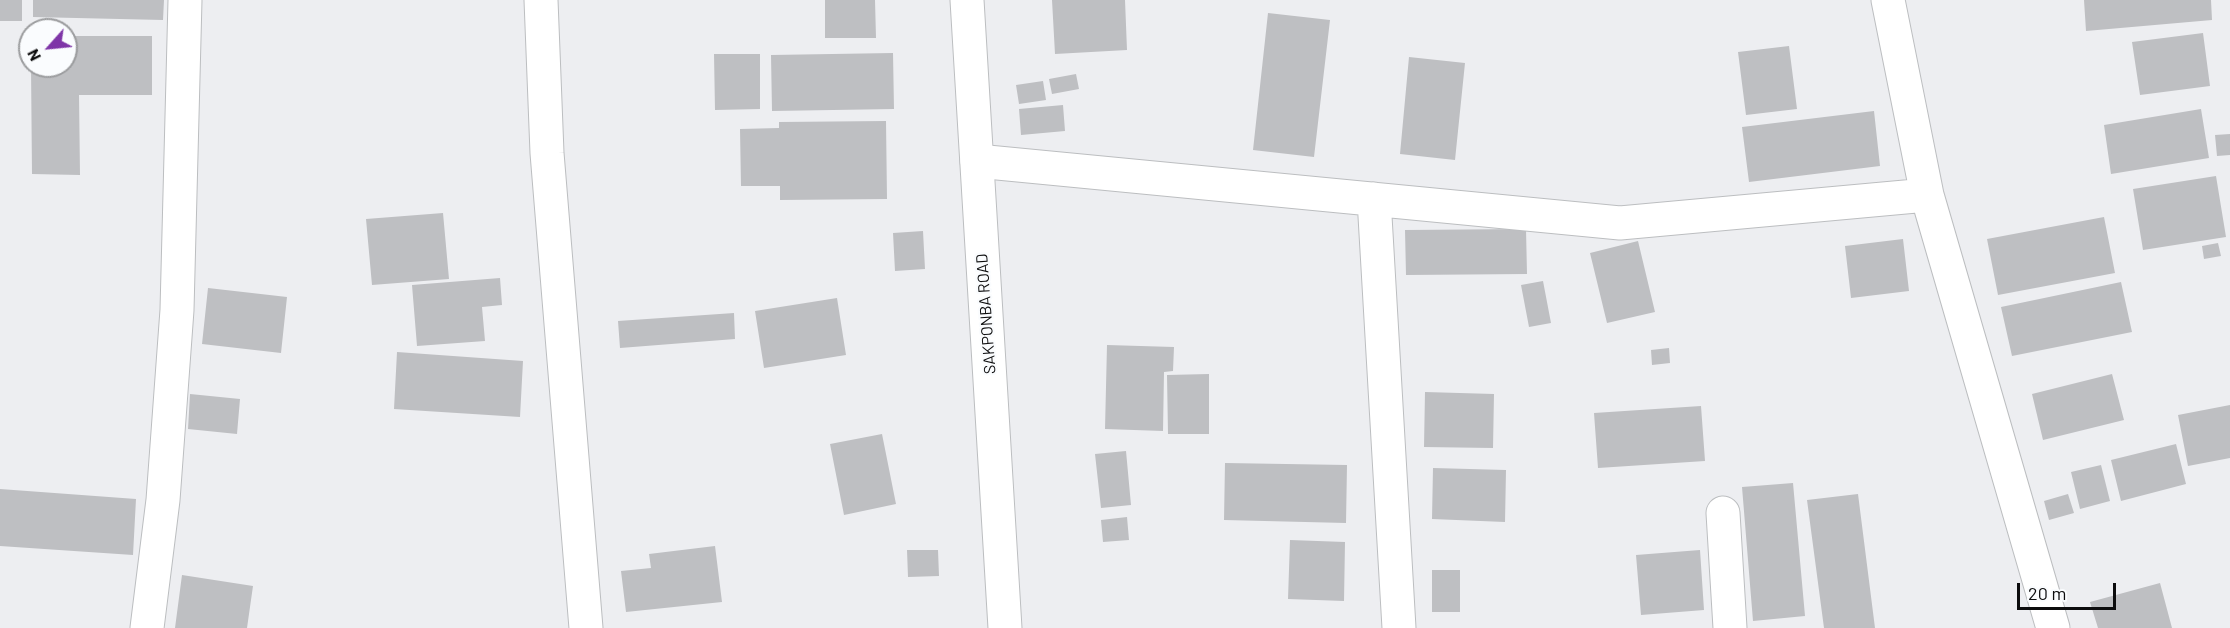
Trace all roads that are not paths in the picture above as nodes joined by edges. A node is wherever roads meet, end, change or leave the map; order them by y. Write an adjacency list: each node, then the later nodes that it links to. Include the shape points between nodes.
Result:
1 (185, 0): 9 (street, via 177,310 163,500)
2 (541, 0): 10 (street, via 547,153)
3 (967, 0): 5 (street, SAKPONBA ROAD)
4 (1888, 0): 6 (street)
5 (977, 161): 7 (street); 11 (street, SAKPONBA ROAD)
6 (1927, 195): 7 (street, via 1620,223); 14 (street)
7 (1374, 199): 12 (street)
8 (1723, 513): 13 (street)
9 (147, 628)
10 (586, 628)
11 (1005, 628)
12 (1399, 628)
13 (1730, 628)
14 (2053, 628)

